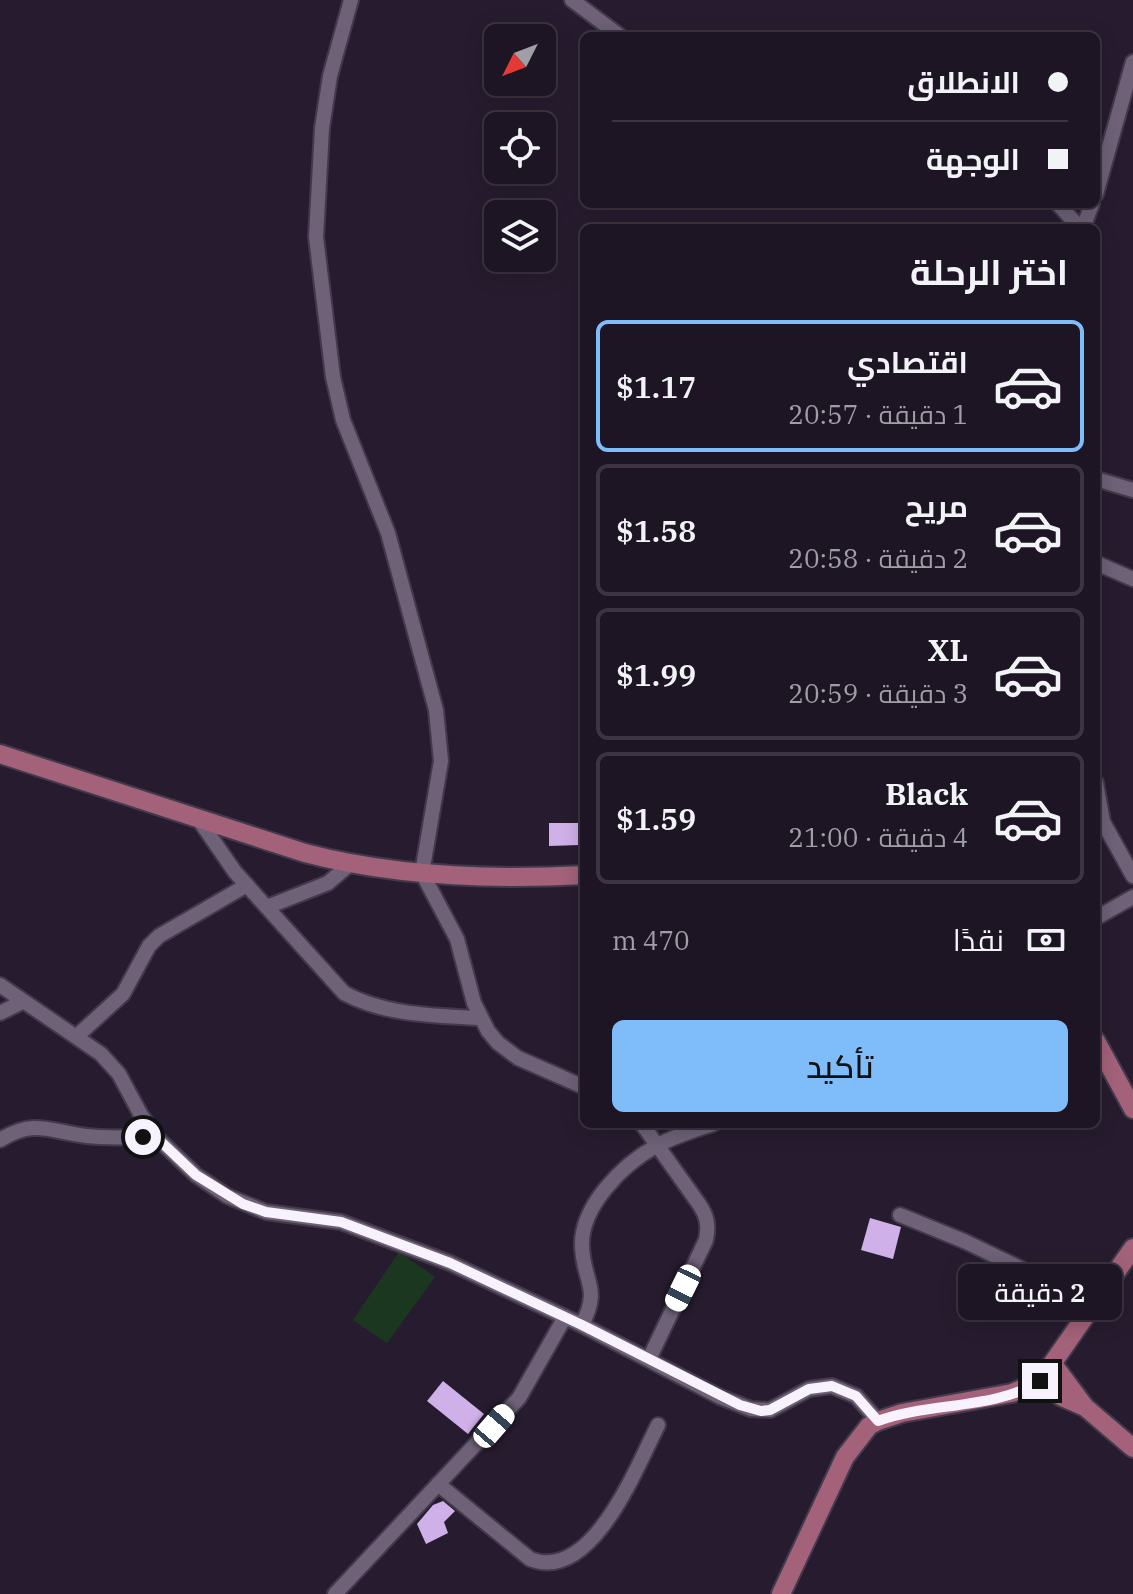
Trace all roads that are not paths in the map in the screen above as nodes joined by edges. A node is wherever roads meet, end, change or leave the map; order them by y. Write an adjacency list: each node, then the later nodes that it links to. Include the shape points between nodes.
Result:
1 (351, 0): 16 (street, via 322,128 316,237 343,420 388,533 436,710 441,761)
2 (572, 0): 3 (street)
3 (615, 32)
4 (1133, 62): 5 (street)
5 (1100, 181)
6 (1062, 208): 7 (street)
7 (1077, 224)
8 (1100, 480): 9 (street)
9 (1133, 490)
10 (1100, 565): 11 (street)
11 (1133, 579)
12 (0, 754): 14 (main road)
13 (1100, 805): 18 (street, via 1103,822)
14 (197, 817): 15 (main road); 19 (street)
15 (350, 864): 16 (main road); 21 (street, via 328,883)
16 (422, 873): 17 (main road); 26 (street, via 457,939)
17 (580, 875)
18 (1133, 876)
19 (247, 885): 21 (street); 27 (street, via 159,936 123,994)
20 (1133, 897): 22 (street)
21 (267, 907): 26 (street, via 352,998 413,1013)
22 (1100, 916)
23 (0, 985): 24 (street)
24 (22, 1002): 25 (street); 27 (street)
25 (0, 1013)
26 (480, 1018): 29 (street, via 498,1043 518,1058)
27 (77, 1036): 33 (street, via 119,1074)
28 (1100, 1048): 30 (main road)
29 (580, 1085)
30 (1133, 1109)
31 (645, 1128): 35 (street)
32 (702, 1128): 35 (street)
33 (157, 1138): 34 (street, via 86,1136 41,1127); 38 (street, via 196,1175 243,1204 349,1225 460,1267)
34 (0, 1140)
35 (657, 1145): 40 (street, via 621,1174 585,1222 582,1245 593,1298); 41 (street, via 706,1215 708,1228)
36 (900, 1215): 39 (street, via 1020,1268)
37 (1133, 1248): 39 (main road)
38 (565, 1317): 40 (street); 48 (street, via 519,1398)
39 (1085, 1317): 42 (main road)
40 (582, 1325): 41 (street)
41 (649, 1359): 45 (street, via 751,1409 770,1410 809,1389 832,1386 856,1396)
42 (1053, 1364): 43 (main road); 44 (main road)
43 (1040, 1381): 44 (main road); 45 (main road, via 1012,1393)
44 (1085, 1407): 47 (main road)
45 (878, 1421): 50 (main road, via 845,1457)
46 (658, 1425): 48 (street, via 600,1529 578,1551 549,1563 530,1559)
47 (1133, 1448)
48 (438, 1484): 49 (street)
49 (335, 1594)
50 (781, 1594)

